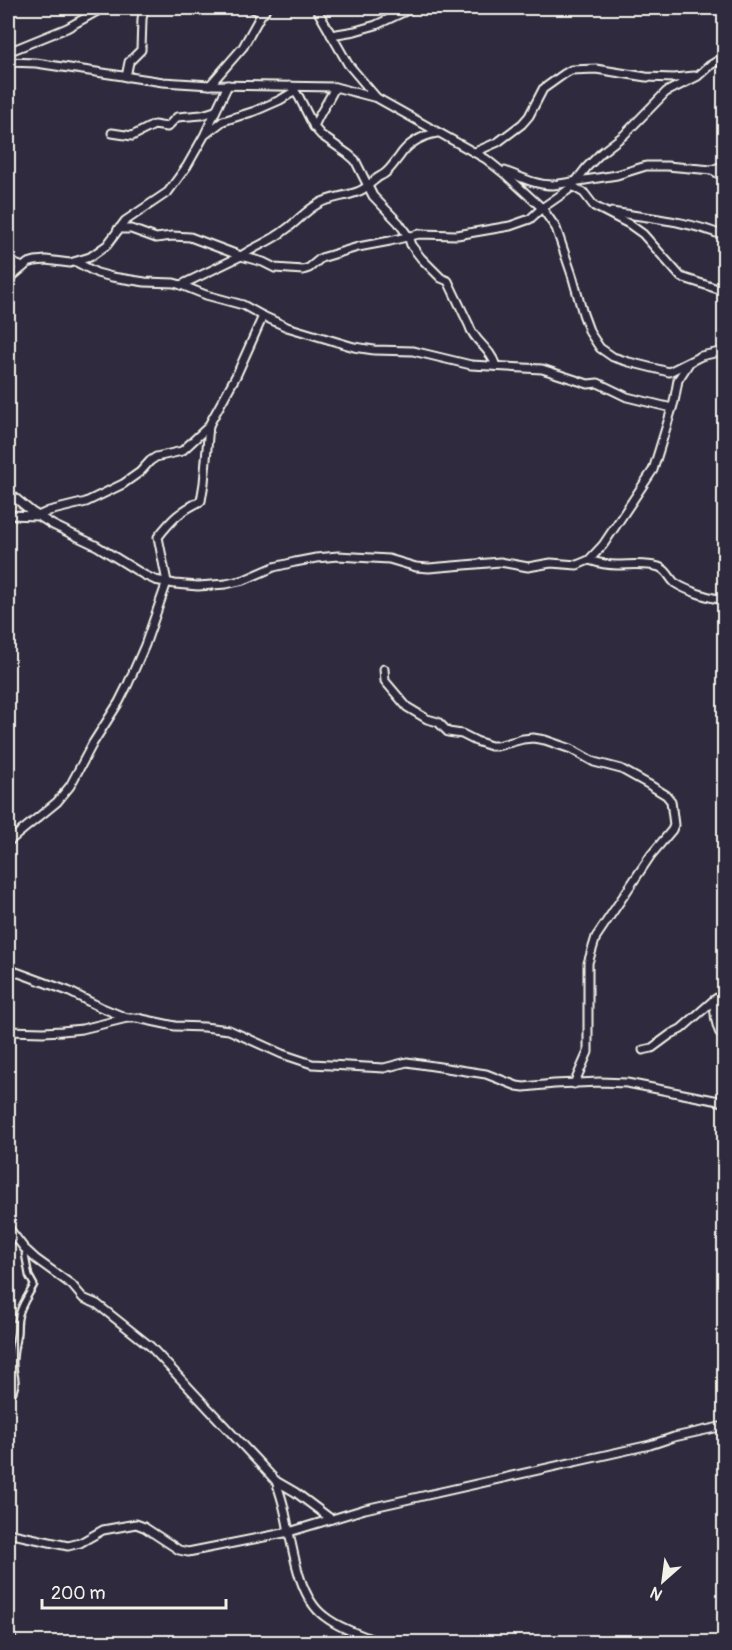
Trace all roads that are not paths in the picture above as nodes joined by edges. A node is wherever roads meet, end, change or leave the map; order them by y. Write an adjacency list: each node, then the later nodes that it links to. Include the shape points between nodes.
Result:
1 (103, 8): 8 (street, via 67,28)
2 (144, 8): 12 (street, via 141,50 129,62)
3 (252, 8): 6 (street)
4 (316, 8): 7 (street)
5 (412, 8): 7 (street, via 376,25)
6 (264, 10): 13 (street, via 243,47)
7 (331, 35): 17 (street, via 348,64)
8 (8, 52)
9 (724, 57): 11 (street)
10 (8, 62): 12 (street)
11 (698, 76): 23 (street, via 646,77 597,69 571,70 543,89 522,124 492,146); 28 (street, via 661,97 587,166)
12 (126, 77): 13 (street)
13 (210, 85): 14 (street)
14 (228, 85): 16 (street); 18 (street)
15 (335, 87): 16 (street); 17 (street); 19 (street)
16 (293, 88): 19 (street); 22 (street, via 280,100 224,121)
17 (377, 98): 21 (street)
18 (215, 111): 20 (street, via 177,117 167,127 154,125 132,136); 22 (street)
19 (314, 127): 29 (street, via 355,160)
20 (112, 133)
21 (437, 133): 23 (street); 29 (street, via 425,135 406,147)
22 (204, 136): 32 (street, via 168,192)
23 (474, 152): 25 (street)
24 (724, 165): 26 (street)
25 (498, 168): 28 (street, via 543,185); 30 (street)
26 (712, 170): 27 (street); 28 (street, via 646,166)
27 (724, 177)
28 (574, 184): 30 (street); 31 (street)
29 (369, 187): 33 (street); 35 (street, via 316,205 285,231)
30 (542, 208): 33 (street, via 530,219 510,226 470,234); 44 (street, via 556,228 583,314 600,348 613,357 664,372)
31 (600, 210): 34 (street, via 683,223); 41 (street, via 643,234 681,277)
32 (118, 229): 35 (street, via 156,238 190,237); 37 (street, via 107,245)
33 (408, 236): 35 (street, via 321,258 303,270 275,268); 45 (street, via 421,258 448,281 471,332 491,353)
34 (724, 236)
35 (242, 256): 40 (street)
36 (8, 261): 38 (street)
37 (76, 262): 38 (street, via 46,260); 40 (street, via 111,277)
38 (23, 267): 39 (street)
39 (8, 280)
40 (181, 285): 42 (street, via 243,305)
41 (724, 291)
42 (263, 316): 45 (street, via 354,347 412,351 459,363); 47 (street)
43 (724, 351): 44 (street)
44 (690, 361): 46 (street, via 678,380)
45 (496, 366): 46 (street, via 548,370 588,384 598,383 627,398)
46 (672, 408): 51 (street, via 653,471)
47 (209, 425): 50 (street, via 182,451 156,457 113,490); 52 (street, via 201,501 171,519 158,537)
48 (8, 492): 50 (street)
49 (8, 515): 50 (street)
50 (38, 516): 52 (street, via 144,574)
51 (589, 560): 52 (street, via 577,566 551,563 528,567 500,562 429,568 389,559 338,556 310,558 226,584); 53 (street, via 663,568 681,586)
52 (167, 582): 55 (street, via 128,684 70,786 57,802)
53 (724, 600)
54 (384, 669): 63 (street, via 385,681 407,706 438,722 448,732 491,746 523,739 545,740 594,762 621,769 671,801 672,830 600,930 589,956 588,1052)
55 (8, 842)
56 (8, 969): 59 (street, via 68,990)
57 (724, 993): 58 (street)
58 (714, 1000): 61 (street, via 718,1029); 62 (street, via 681,1029)
59 (127, 1018): 60 (street, via 82,1029); 63 (street, via 229,1030 312,1064 384,1068 407,1062 486,1074 524,1087)
60 (8, 1031)
61 (724, 1039)
62 (643, 1050)
63 (574, 1084): 64 (street, via 627,1083)
64 (724, 1102)
65 (8, 1227): 69 (street, via 24,1248 83,1298 150,1346)
66 (25, 1254): 67 (street, via 34,1286 18,1318 12,1362 16,1383 13,1392)
67 (8, 1392)
68 (724, 1425): 70 (street)
69 (276, 1481): 70 (street); 71 (street)
70 (332, 1519): 71 (street)
71 (288, 1532): 72 (street, via 188,1552 136,1524 103,1530 80,1544 68,1546); 75 (street, via 312,1605 336,1624)
72 (8, 1533)
73 (8, 1630): 74 (street)
74 (13, 1642)
75 (379, 1642)

